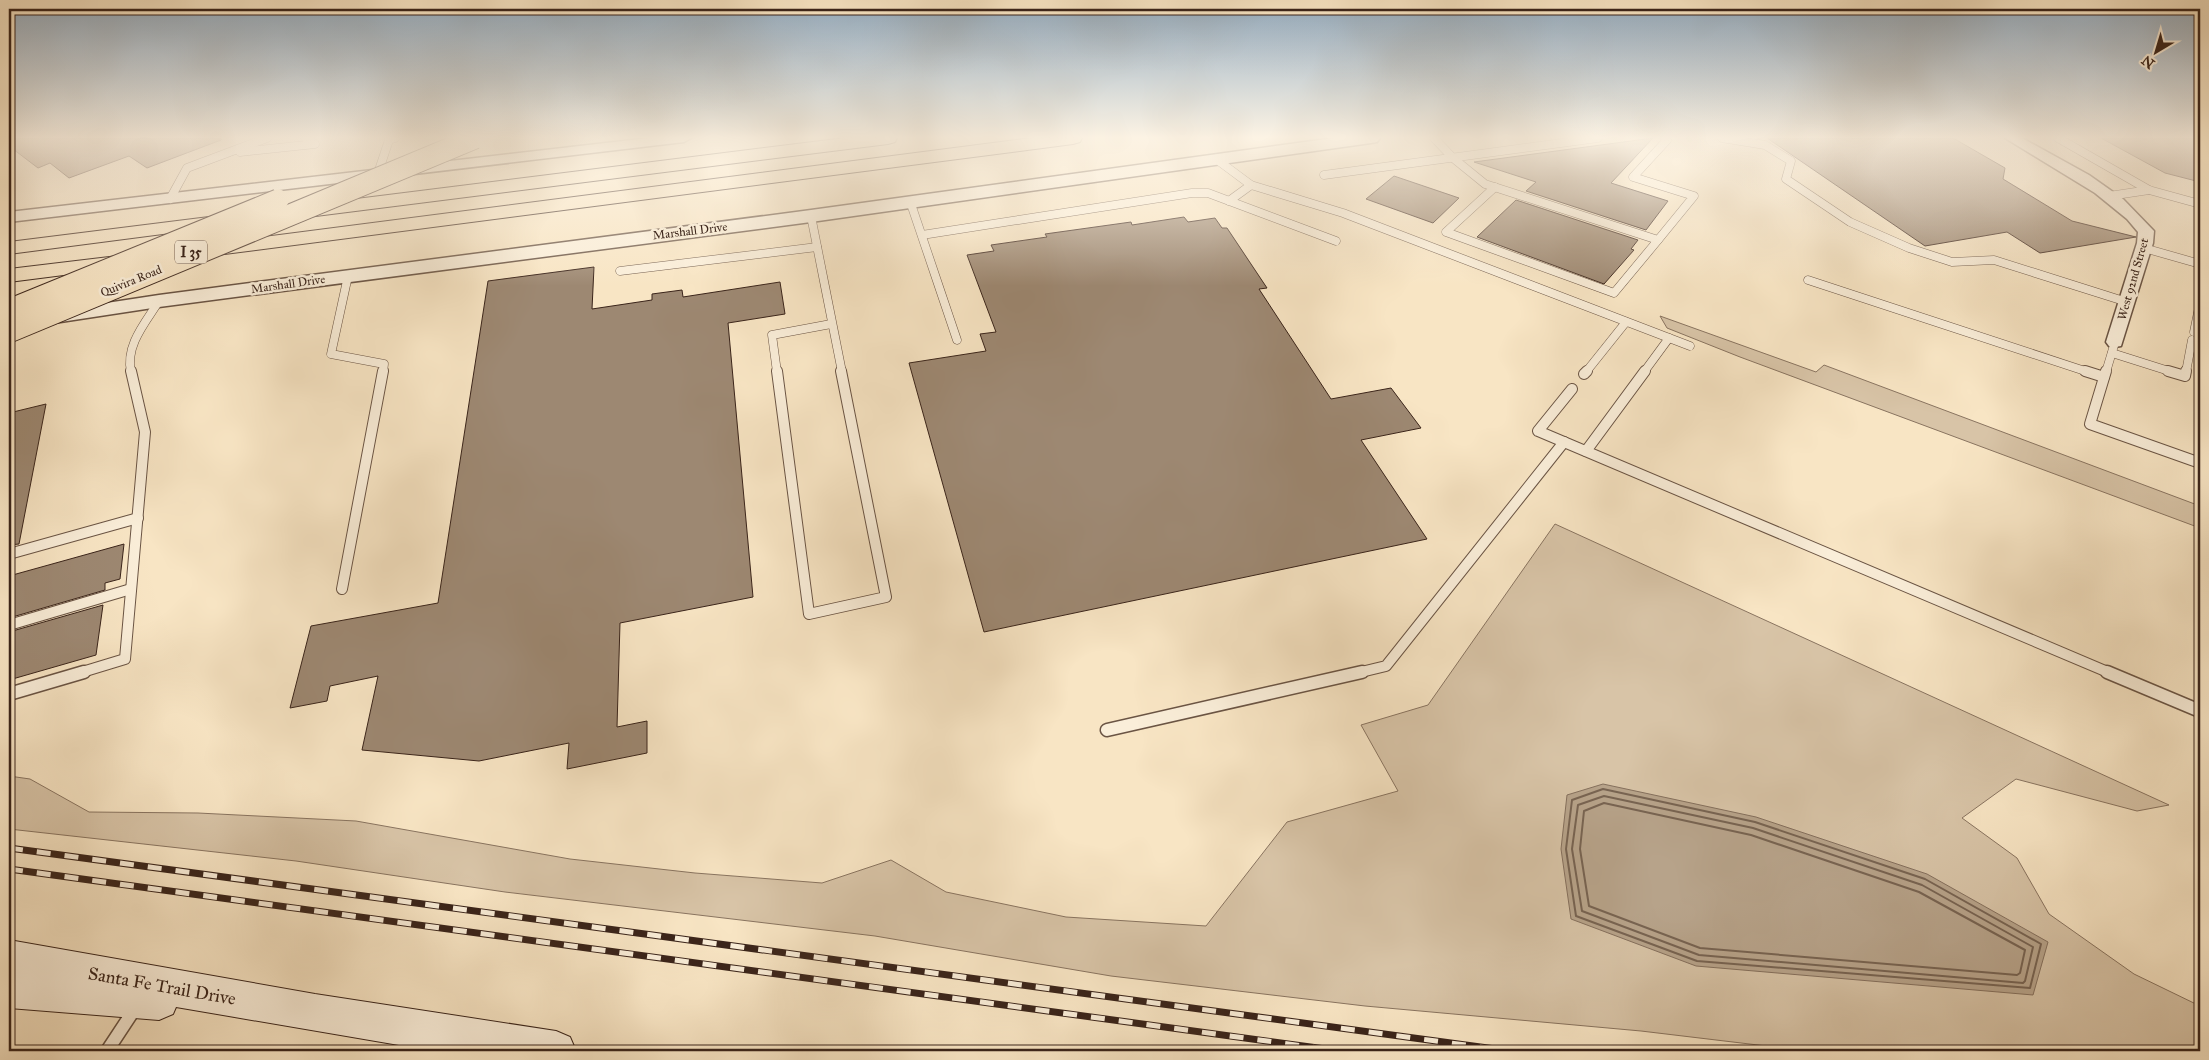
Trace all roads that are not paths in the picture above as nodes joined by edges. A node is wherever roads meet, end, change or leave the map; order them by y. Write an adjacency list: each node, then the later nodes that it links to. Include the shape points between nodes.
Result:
1 (176, 187): 18 (lane)
2 (262, 187): 18 (street)
3 (309, 187): 38 (main road, Quivira Road, bridge)
4 (357, 187): 42 (main road, Quivira Road, bridge)
5 (493, 187): 28 (main road, I 35)
6 (692, 187): 32 (main road, I 35)
7 (1004, 187): 19 (street, Marshall Drive)
8 (1248, 187): 20 (lane)
9 (1259, 187): 39 (lane, via 1343,213)
10 (1495, 187): 25 (lane, via 1446,232 1614,293)
11 (1496, 187): 25 (lane)
12 (1667, 187): 25 (lane, via 1694,196)
13 (1800, 187): 36 (lane, via 1850,222 1909,248 1952,262 1994,260)
14 (2095, 187): 17 (street, West 92nd Street)
15 (2145, 187): 16 (lane)
16 (2149, 190): 17 (lane); 21 (lane)
17 (2109, 196): 29 (street, West 92nd Street, via 2136,218 2146,231)
18 (170, 199): 22 (street)
19 (910, 200): 23 (street, Marshall Drive); 24 (lane)
20 (1229, 201): 24 (lane, via 1192,193); 26 (lane)
21 (2200, 204)
22 (9, 216)
23 (811, 216): 27 (lane); 33 (street, Marshall Drive)
24 (922, 235): 44 (lane)
25 (1658, 240)
26 (1336, 241)
27 (817, 247): 31 (lane); 41 (lane)
28 (9, 248)
29 (2144, 248): 30 (lane); 36 (street, West 92nd Street)
30 (2200, 264)
31 (620, 272)
32 (9, 276)
33 (348, 276): 35 (street, Marshall Drive); 56 (lane, via 331,354 384,364)
34 (1808, 280): 48 (lane)
35 (159, 301): 40 (street, Marshall Drive); 53 (lane, via 133,342 130,366 145,432)
36 (2127, 302): 46 (street, West 92nd Street)
37 (2200, 303): 46 (lane, via 2185,376)
38 (9, 310)
39 (1626, 322): 43 (lane); 47 (lane)
40 (9, 324)
41 (831, 324): 41 (lane, via 886,597 809,614 772,335)
42 (9, 332)
43 (1669, 338): 45 (lane); 51 (lane)
44 (957, 340)
45 (1690, 346)
46 (2114, 347): 48 (lane)
47 (1584, 374)
48 (2104, 377): 52 (lane, via 2090,424)
49 (1572, 388): 50 (lane, via 1538,431)
50 (1564, 442): 51 (lane); 60 (lane, via 1386,666)
51 (1586, 451): 59 (lane)
52 (2200, 463)
53 (138, 518): 54 (lane); 55 (lane)
54 (9, 554)
55 (131, 589): 57 (lane); 58 (lane, via 125,659)
56 (342, 589)
57 (9, 624)
58 (9, 694)
59 (2200, 711)
60 (1107, 730)
61 (9, 958): 64 (main road, Santa Fe Trail Drive)
62 (9, 989): 63 (main road, Santa Fe Trail Drive)
63 (141, 1000): 64 (main road, Santa Fe Trail Drive); 66 (lane)
64 (315, 1013): 65 (main road, Santa Fe Trail Drive)
65 (494, 1047): 67 (main road, Santa Fe Trail Drive)
66 (107, 1051)
67 (556, 1051)

